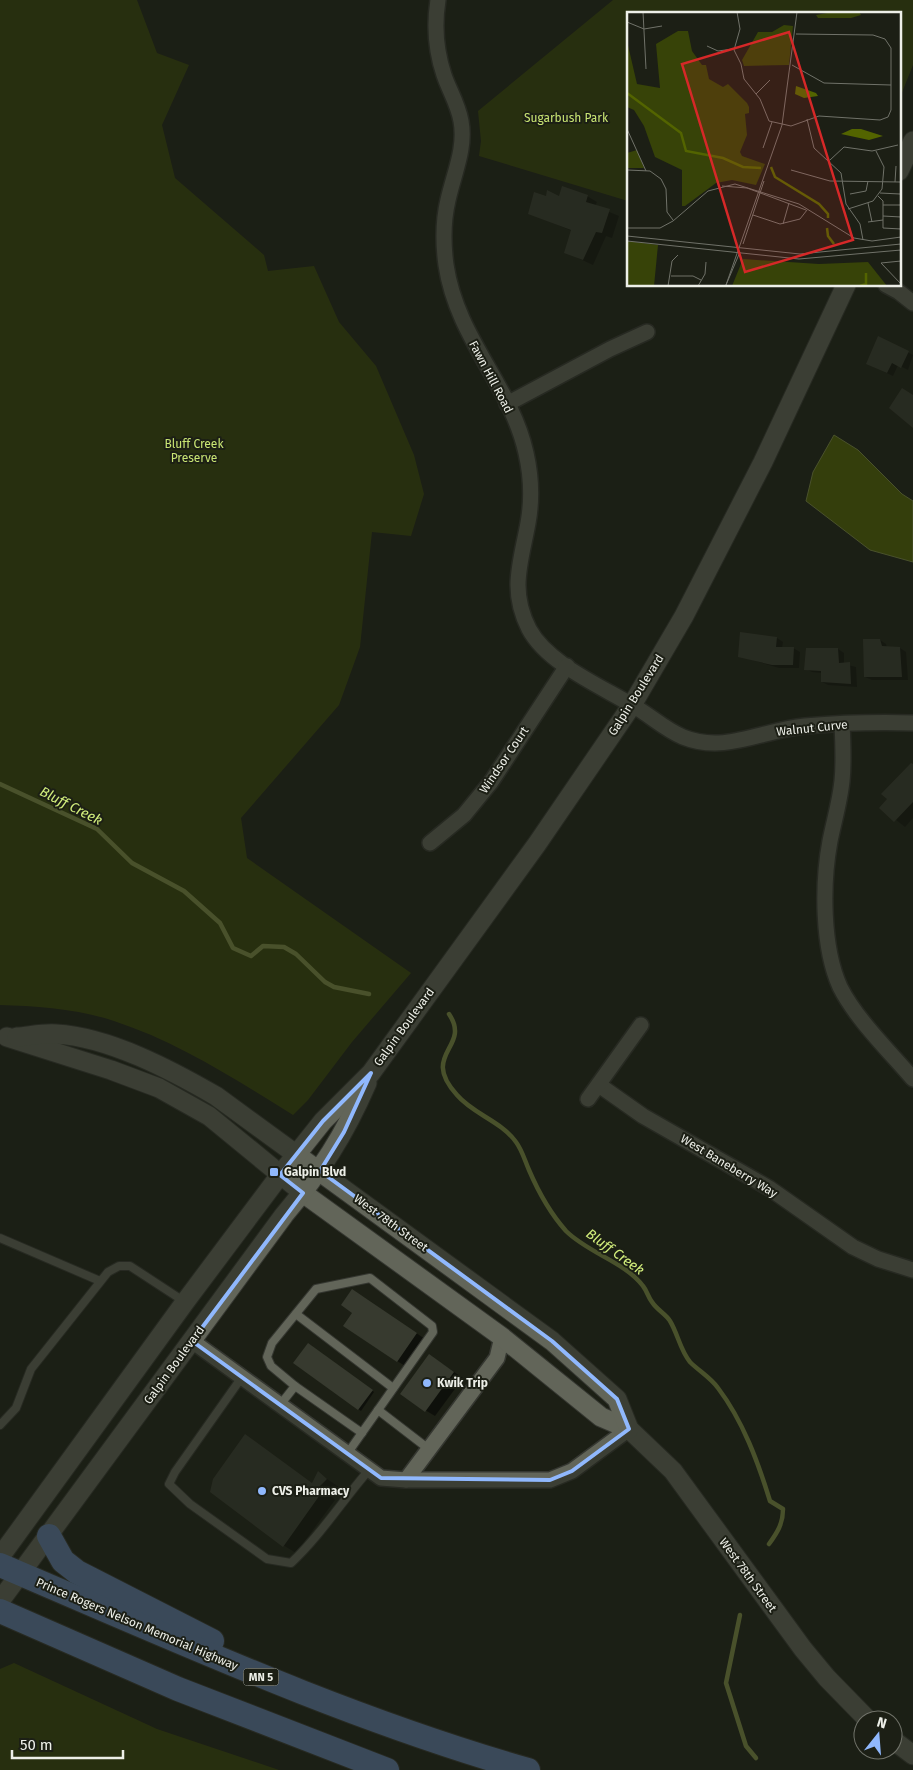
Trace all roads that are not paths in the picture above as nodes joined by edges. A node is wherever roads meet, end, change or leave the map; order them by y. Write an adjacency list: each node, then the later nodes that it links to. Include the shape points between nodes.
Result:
1 (438, 0): 8 (street, Fawn Hill Road, via 438,55 458,107 463,140 444,223 446,264 456,310)
2 (913, 141): 3 (street)
3 (900, 169)
4 (846, 286): 10 (street, Galpin Boulevard, via 763,462 684,616)
5 (888, 286): 6 (street)
6 (913, 303)
7 (647, 332): 8 (street)
8 (507, 404): 9 (street, Fawn Hill Road, via 526,454 529,478 529,521 519,569 518,599 530,632 540,645)
9 (567, 666): 10 (street, Fawn Hill Road); 13 (street, Windsor Court, via 487,787 464,815)
10 (632, 705): 12 (street, Walnut Curve, via 666,728 702,743 725,744 777,730); 16 (street, Galpin Boulevard, via 537,844)
11 (913, 723): 12 (street, Walnut Curve)
12 (842, 724): 17 (street, via 842,780 827,867 827,935 831,965 855,1010)
13 (430, 843)
14 (642, 1026): 18 (street)
15 (4, 1038): 20 (street, West 78th Street, via 56,1034 96,1042 131,1054 216,1096); 22 (street, West 78th Street, via 112,1070 159,1088 209,1116)
16 (371, 1073): 20 (street, Galpin Boulevard, via 331,1112); 21 (street, Galpin Boulevard, via 344,1132)
17 (913, 1079)
18 (599, 1085): 19 (street); 25 (street, West Baneberry Way, via 643,1116 769,1188 853,1247)
19 (588, 1099)
20 (297, 1155): 21 (street, West 78th Street); 22 (street, Galpin Boulevard)
21 (320, 1171): 23 (street, Galpin Boulevard); 37 (street, West 78th Street, via 554,1343 617,1399)
22 (280, 1175): 23 (street, West 78th Street); 27 (street, Galpin Boulevard)
23 (303, 1193): 29 (street, West 78th Street); 30 (street, Galpin Boulevard)
24 (0, 1238): 26 (lane)
25 (913, 1270)
26 (100, 1282): 27 (lane, via 119,1266 130,1266); 36 (lane, via 31,1369 16,1408)
27 (185, 1302): 44 (street, Galpin Boulevard)
28 (296, 1314): 32 (lane, via 272,1343 267,1357 270,1366); 33 (lane); 33 (lane, via 316,1289 370,1278 378,1284 432,1326 433,1332)
29 (502, 1337): 37 (street, West 78th Street, via 601,1417); 39 (street, via 497,1358)
30 (192, 1341): 31 (street); 43 (street, Galpin Boulevard)
31 (242, 1378): 34 (street); 41 (lane, via 169,1484 190,1504 267,1559 291,1563 311,1544)
32 (295, 1386): 34 (lane); 38 (lane)
33 (393, 1388): 35 (lane)
34 (280, 1405): 40 (street)
35 (378, 1410): 38 (lane); 39 (lane)
36 (0, 1425)
37 (629, 1429): 42 (street, via 572,1471 550,1480); 49 (street, West 78th Street, via 673,1471 802,1650)
38 (362, 1433): 40 (lane)
39 (430, 1450): 42 (street)
40 (347, 1454): 41 (street)
41 (369, 1470): 42 (street, via 381,1478)
42 (406, 1480)
43 (49, 1536): 45 (street, Galpin Boulevard); 48 (main road, via 62,1561 77,1572 234,1652)
44 (0, 1557)
45 (10, 1570): 46 (street, Galpin Boulevard); 48 (main road, Prince Rogers Nelson Memorial Highway / MN 5)
46 (0, 1601)
47 (0, 1612): 50 (main road, via 178,1689)
48 (310, 1696): 51 (main road, Prince Rogers Nelson Memorial Highway / MN 5, via 472,1754)
49 (858, 1710)
50 (388, 1770)
51 (528, 1770)

